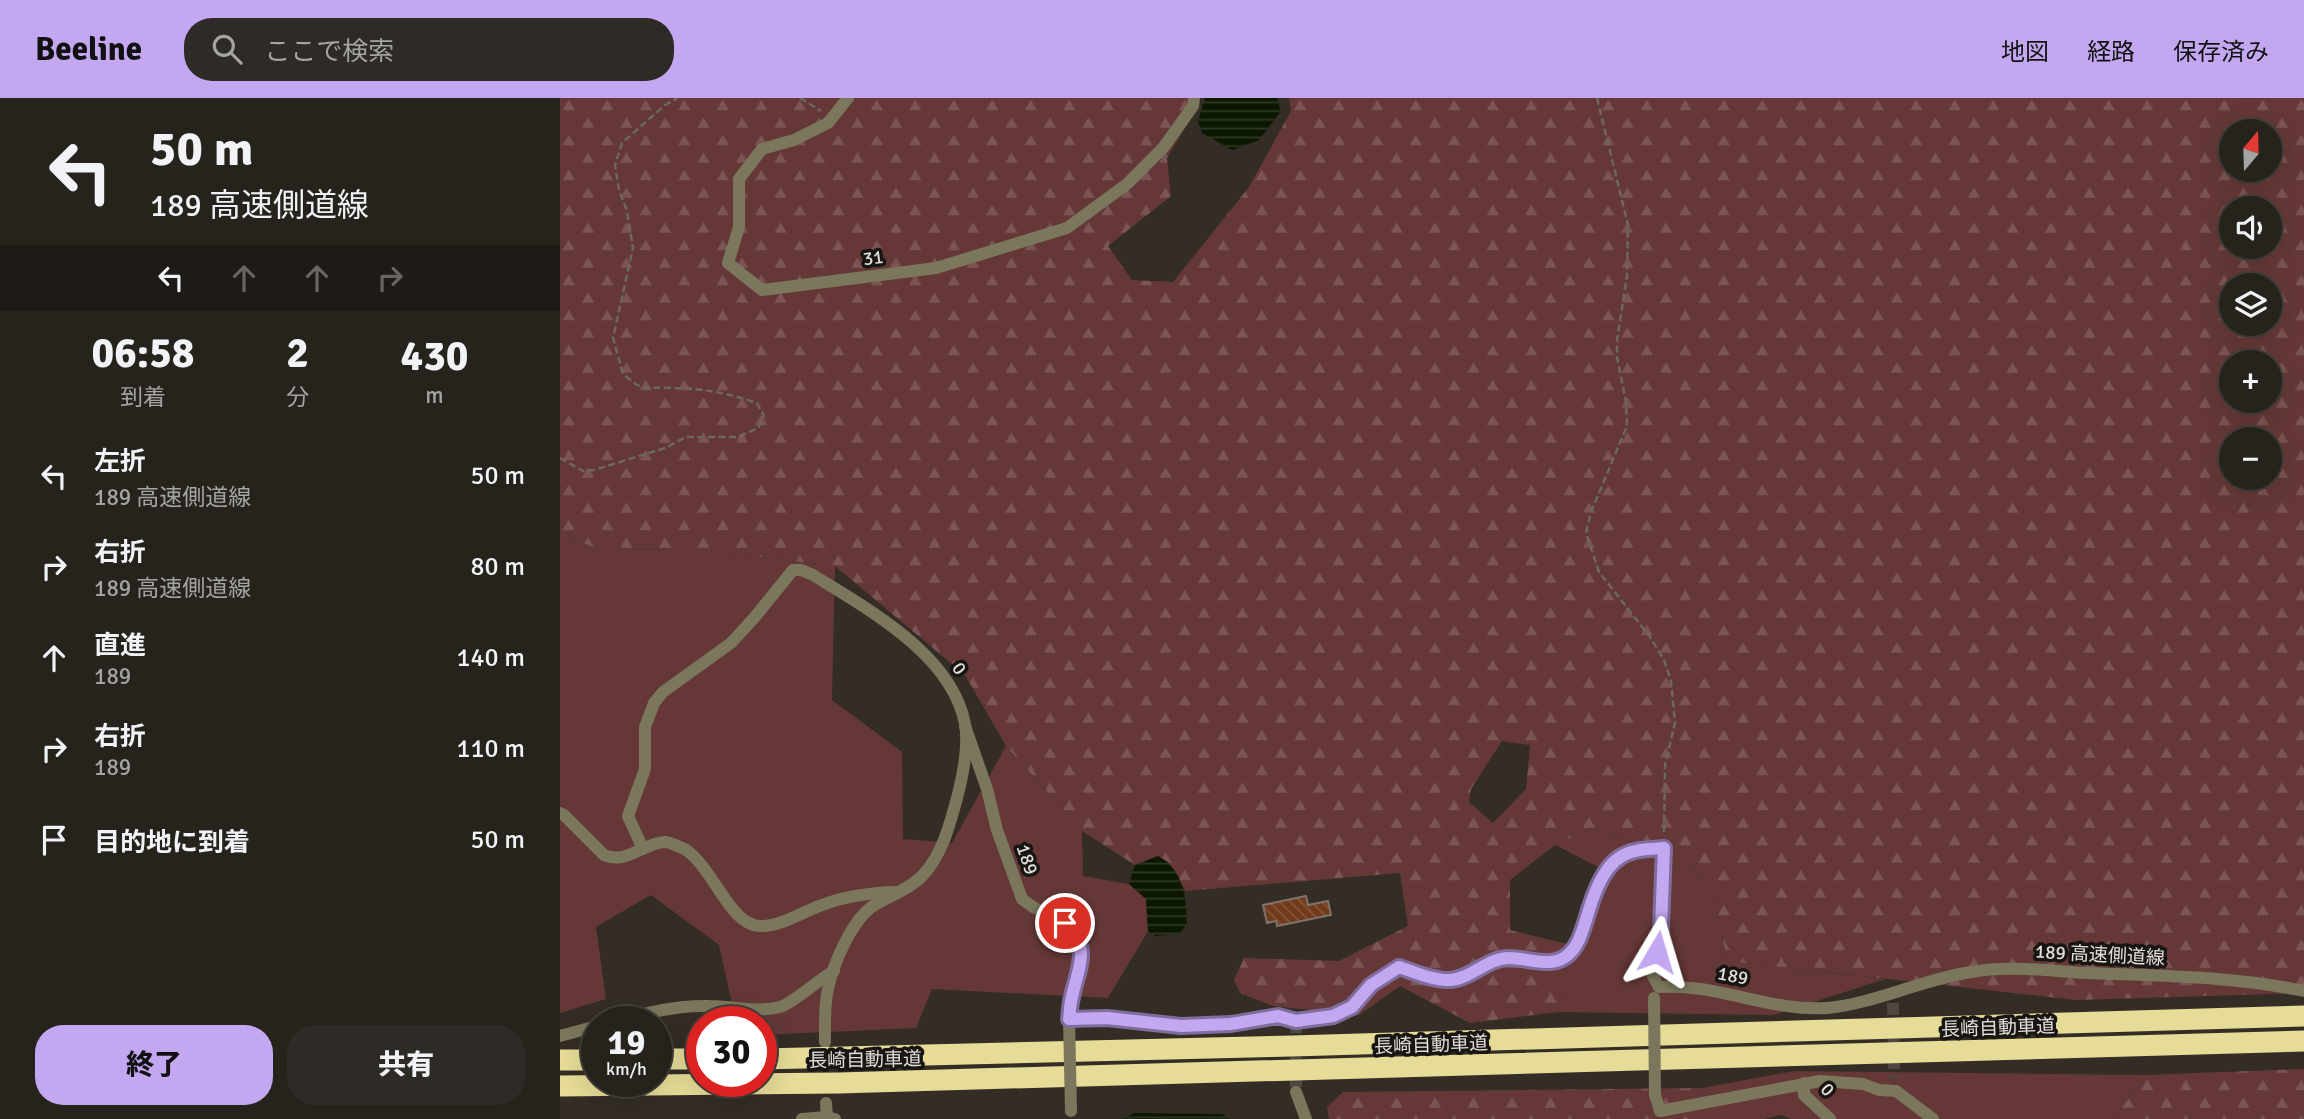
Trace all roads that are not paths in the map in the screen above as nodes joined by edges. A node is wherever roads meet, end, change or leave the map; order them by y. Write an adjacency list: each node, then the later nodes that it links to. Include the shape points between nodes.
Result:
1 (848, 98): 2 (street, 31, via 831,120 794,140 762,149 739,178 739,227 728,262 762,289 936,268 1067,228 1126,184 1163,148)
2 (1194, 98)
3 (965, 726): 5 (street, 0, via 952,690 915,645 813,575 793,570 731,643 654,703 645,727 645,769 628,816); 6 (street, 0, via 959,790 939,851 922,876); 13 (street, 189, via 1022,899 1074,932 1083,960)
4 (560, 813): 5 (street, via 610,858 625,858)
5 (643, 849): 6 (street, via 666,842 688,849 740,918 762,926 847,897)
6 (899, 892): 7 (street, via 862,915)
7 (834, 971): 11 (street, via 783,1007); 17 (street, via 828,989)
8 (2304, 991): 10 (street, 189 高速側道線, via 2222,978 2016,969 1969,972)
9 (1656, 992): 10 (street, 189, via 1684,985 1828,1008); 13 (street, via 1653,976 1661,928 1664,848 1632,852 1611,865 1597,889 1580,940 1559,961 1507,958 1453,981 1399,967 1371,985 1352,1007 1333,1016 1296,1021 1278,1016 1181,1026); 21 (street, bridge, via 1655,1095 1660,1111)
10 (1895, 996)
11 (672, 1008)
12 (2304, 1016): 18 (highway, 長崎自動車道)
13 (1069, 1019): 25 (street, 189, bridge)
14 (581, 1031): 15 (street)
15 (560, 1036)
16 (2304, 1041): 22 (highway, 長崎自動車道, via 853,1083)
17 (825, 1042)
18 (777, 1059)
19 (560, 1060): 20 (highway)
20 (581, 1060)
21 (1804, 1083): 29 (street, 0, via 1804,1095); 30 (street, via 1863,1084 1879,1090 1895,1084)
22 (560, 1086)
23 (1296, 1092): 28 (street)
24 (826, 1103): 26 (street)
25 (1072, 1115)
26 (831, 1118): 27 (street)
27 (802, 1119)
28 (1306, 1119)
29 (1830, 1119)
30 (1933, 1119)

